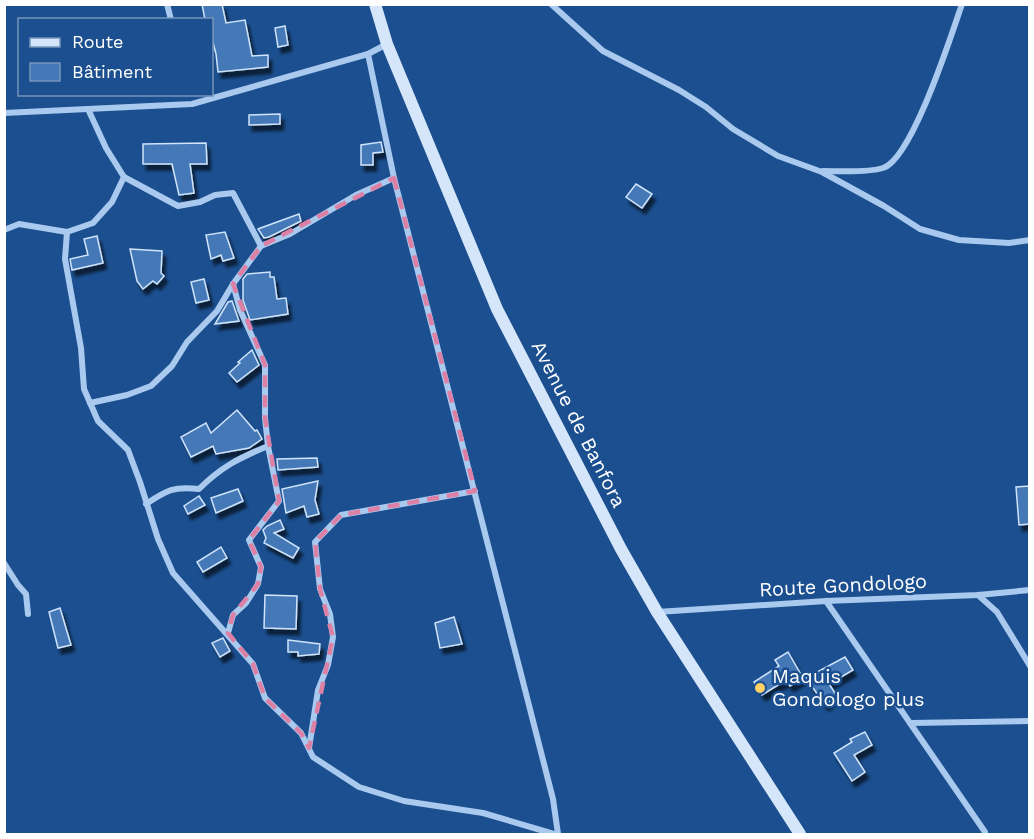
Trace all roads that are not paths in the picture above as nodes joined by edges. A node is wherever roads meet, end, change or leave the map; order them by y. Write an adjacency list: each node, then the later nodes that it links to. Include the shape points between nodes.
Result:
1 (375, 4): 4 (main road, Avenue de Banfora)
2 (551, 4): 10 (street, via 603,51 679,90 778,156)
3 (962, 4): 10 (street, via 929,95 896,159 884,168)
4 (387, 44): 5 (street); 26 (main road, Avenue de Banfora, via 498,309)
5 (368, 54): 7 (street); 12 (street)
6 (190, 96): 7 (street)
7 (192, 104): 8 (street)
8 (88, 109): 9 (street); 11 (street)
9 (4, 113)
10 (822, 171): 15 (street, via 920,229 959,240)
11 (124, 177): 14 (street, via 112,202 93,223); 16 (street, via 178,206 234,193)
12 (394, 178): 16 (street); 20 (street)
13 (4, 230): 14 (street, via 19,224)
14 (67, 232): 18 (street, via 65,259 84,389)
15 (1029, 240)
16 (261, 246): 17 (street)
17 (233, 284): 18 (street, via 217,312 151,386); 19 (street, via 240,310 265,365)
18 (90, 403): 21 (street, via 98,421 128,450)
19 (268, 446): 21 (street, via 237,458 199,489 179,487); 28 (street, via 279,501 249,540 261,567 258,584 233,615)
20 (475, 491): 32 (street, via 341,515 315,542 320,589 330,614 333,637 318,690); 34 (street, via 553,799)
21 (146, 504): 28 (street, via 173,573)
22 (4, 563): 27 (street, via 26,594)
23 (1029, 590): 24 (street, Route Gondologo)
24 (978, 596): 25 (street, Route Gondologo); 29 (street, via 997,612)
25 (826, 601): 26 (street, Route Gondologo); 31 (street)
26 (657, 612): 35 (main road, Avenue de Banfora)
27 (28, 614)
28 (228, 633): 32 (street, via 253,664 265,698 301,733)
29 (1029, 666)
30 (1029, 721): 31 (street)
31 (910, 723): 33 (street)
32 (309, 748): 34 (street, via 314,757 359,787 404,801 483,813)
33 (985, 832)
34 (556, 834)
35 (800, 834)

